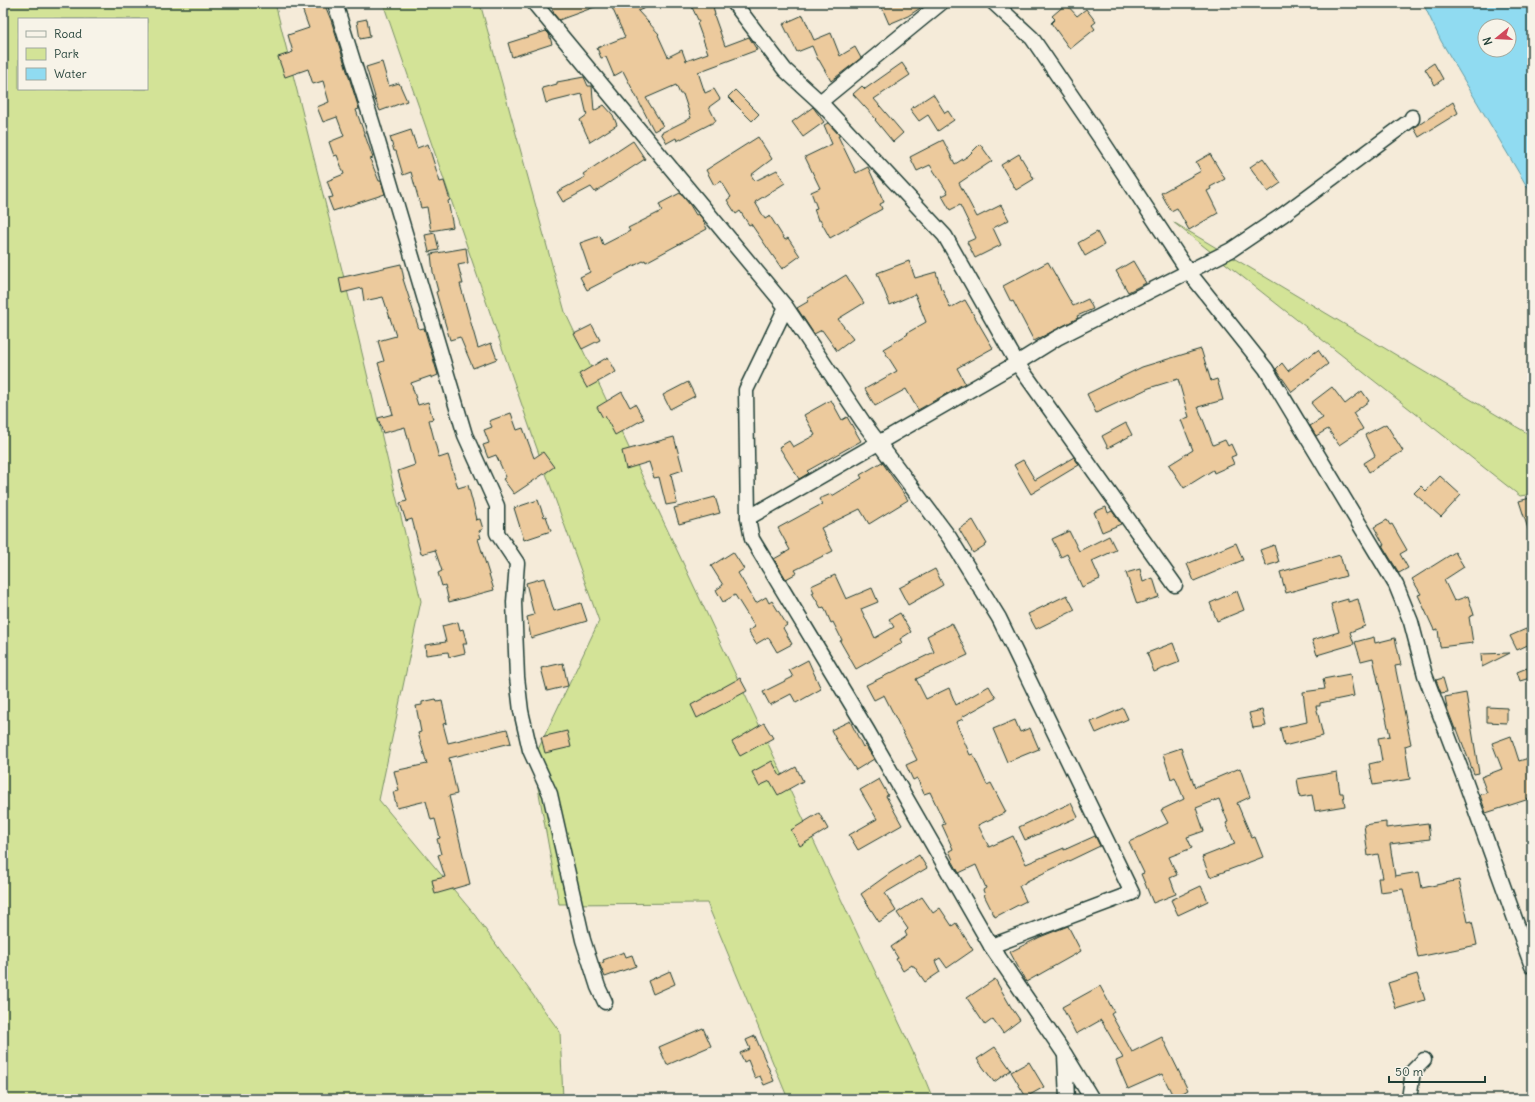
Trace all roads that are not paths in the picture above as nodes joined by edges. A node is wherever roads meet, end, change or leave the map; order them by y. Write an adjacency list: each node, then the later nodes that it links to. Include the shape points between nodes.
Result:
1 (335, 3): 16 (street, via 465,435 497,506 497,534 517,563 514,602 520,711 530,750 550,794 583,940)
2 (534, 3): 9 (street)
3 (734, 3): 6 (street, via 785,70)
4 (940, 3): 6 (street)
5 (994, 3): 8 (street, via 1032,38)
6 (820, 102): 10 (street, via 945,236)
7 (1412, 117): 8 (street, via 1284,214 1231,250)
8 (1188, 272): 10 (street, via 1057,338); 15 (street, via 1266,369 1396,585 1411,622 1425,675)
9 (786, 307): 11 (street); 12 (street, via 746,390)
10 (1017, 363): 11 (street); 13 (street)
11 (879, 443): 12 (street); 14 (street, via 949,537 999,618 1132,892)
12 (748, 518): 14 (street, via 752,539 867,730)
13 (1175, 585)
14 (991, 946): 17 (street)
15 (1532, 966)
16 (605, 1002)
17 (1064, 1053): 19 (street); 20 (street)
18 (1424, 1060): 21 (street, via 1413,1071)
19 (1095, 1098)
20 (1067, 1099)
21 (1409, 1099)

